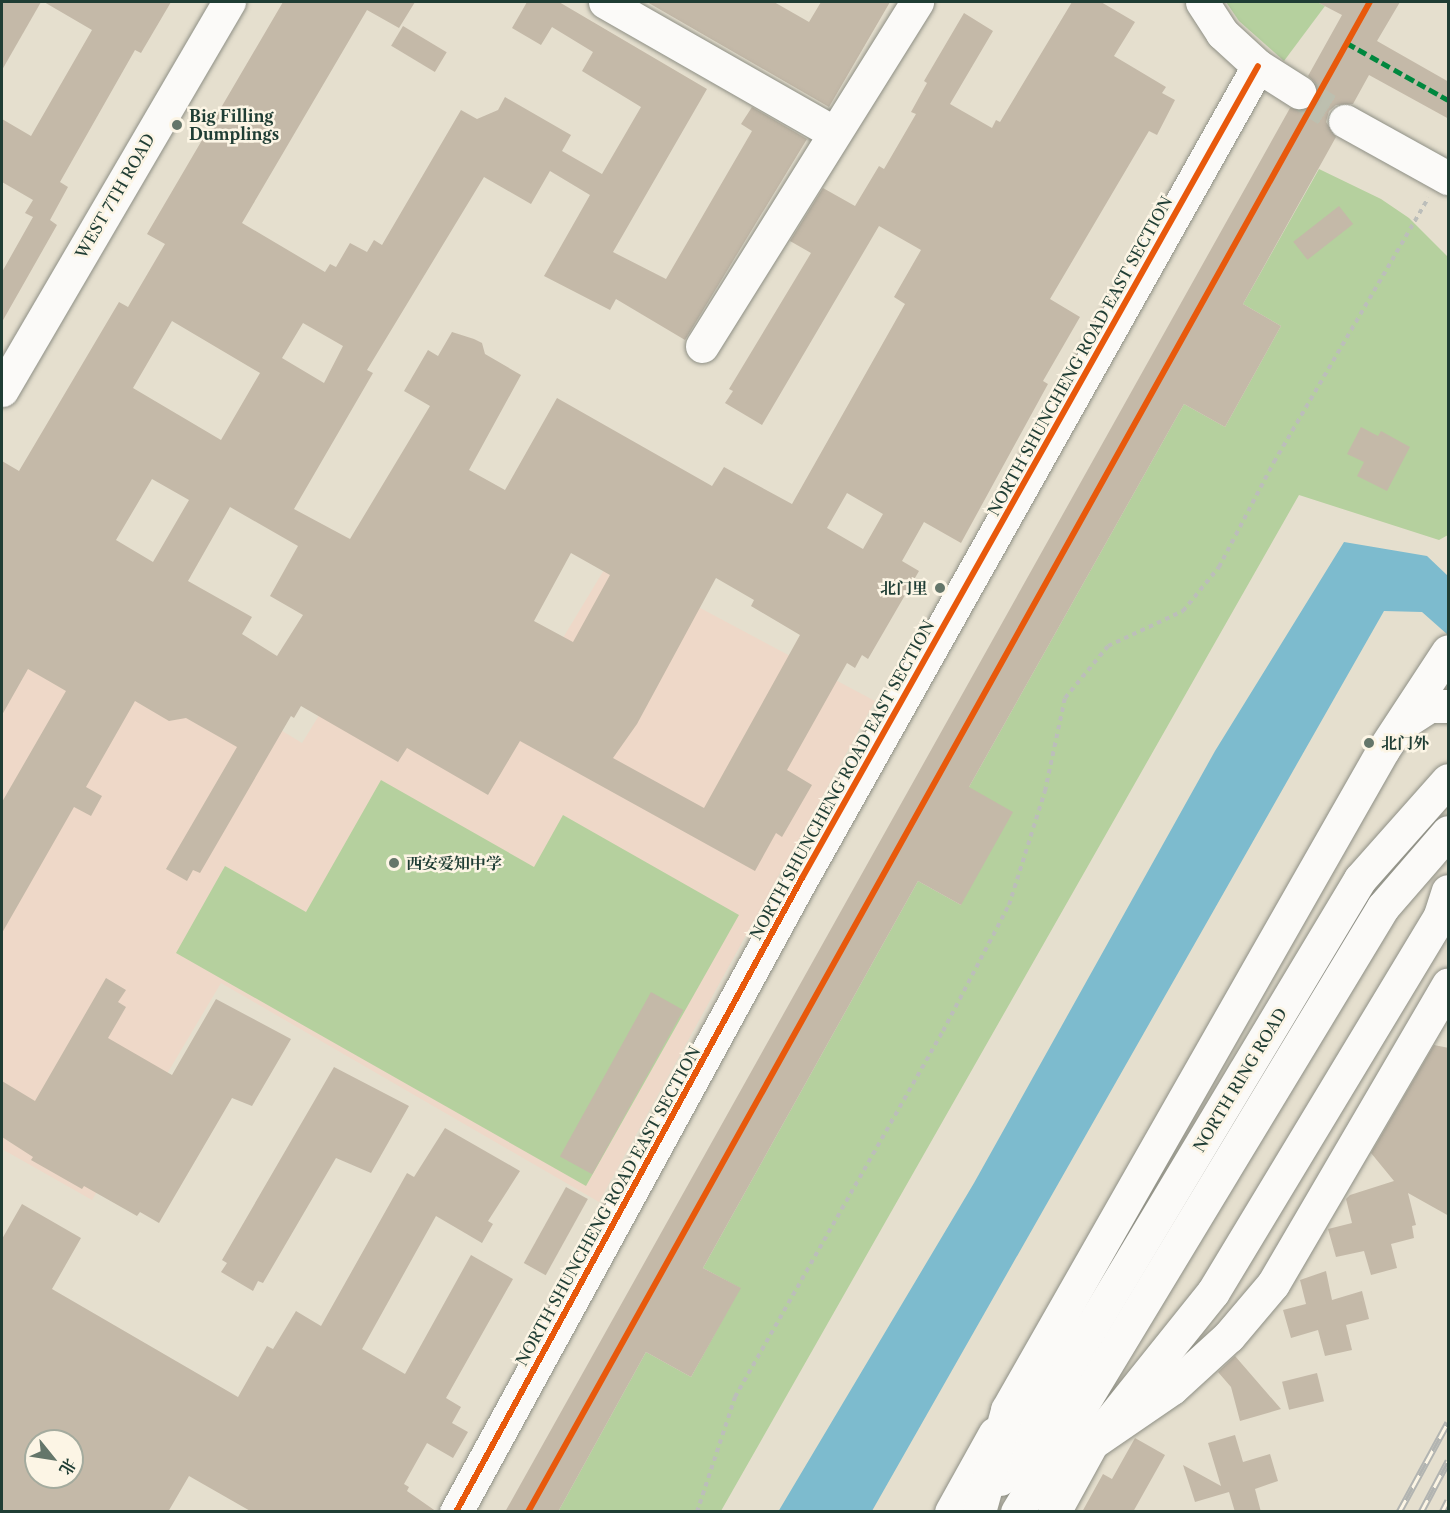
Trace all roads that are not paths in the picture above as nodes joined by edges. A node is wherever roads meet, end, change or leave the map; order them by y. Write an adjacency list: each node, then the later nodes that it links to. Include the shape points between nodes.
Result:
1 (230, 2): 11 (main road, WEST 7TH ROAD)
2 (605, 2): 8 (main road)
3 (917, 2): 8 (main road)
4 (1202, 2): 5 (main road, via 1222,33)
5 (1258, 66): 6 (main road); 21 (main road, NORTH SHUNCHENG ROAD EAST SECTION, via 802,878)
6 (1299, 92)
7 (1344, 121): 9 (main road)
8 (833, 132): 10 (main road)
9 (1445, 176)
10 (702, 346)
11 (2, 390)
12 (1440, 663): 14 (main road)
13 (1449, 706): 14 (main road, via 1429,706)
14 (1394, 730): 19 (main road)
15 (1449, 780): 23 (main road, NORTH RING ROAD, via 1360,879)
16 (1449, 832): 24 (main road, NORTH RING ROAD, via 1383,907)
17 (1449, 891): 20 (main road, via 1440,915 1213,1292)
18 (1449, 984): 20 (main road, via 1273,1284 1229,1336 1172,1388)
19 (1007, 1410): 22 (main road); 23 (main road)
20 (1092, 1443): 25 (main road); 26 (main road)
21 (456, 1512)
22 (951, 1512)
23 (980, 1512)
24 (1017, 1512)
25 (1023, 1512)
26 (1054, 1512)

